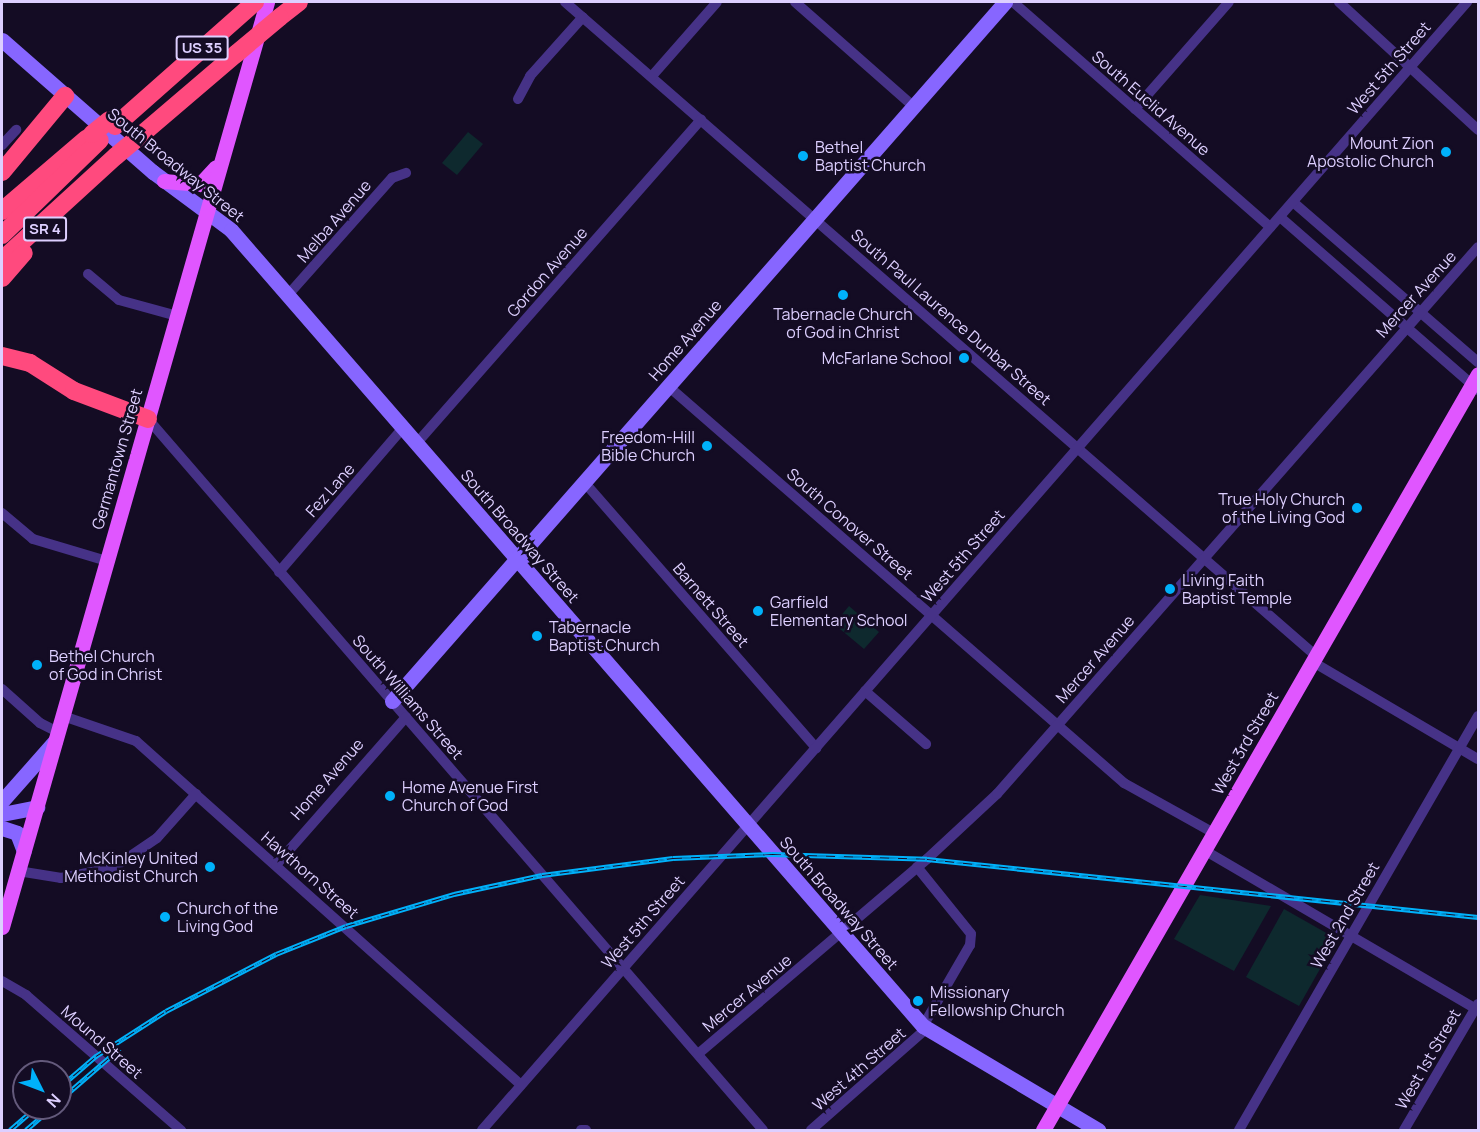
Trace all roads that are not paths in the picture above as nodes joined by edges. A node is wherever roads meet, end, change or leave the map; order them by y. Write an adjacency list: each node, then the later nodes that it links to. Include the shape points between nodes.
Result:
1 (255, 2): 23 (highway, US 35)
2 (267, 2): 25 (main road, Germantown Street)
3 (299, 2): 28 (highway, US 35, bridge)
4 (565, 2): 12 (street, South Paul Laurence Dunbar Street)
5 (717, 2): 15 (street)
6 (795, 2): 18 (street)
7 (1005, 2): 18 (street, Home Avenue)
8 (1013, 2): 19 (street, South Euclid Avenue)
9 (1229, 2): 19 (street)
10 (1339, 2): 14 (street)
11 (1467, 2): 14 (street, West 5th Street)
12 (583, 17): 15 (street, South Paul Laurence Dunbar Street); 17 (street, via 530,76)
13 (2, 39): 16 (street, South Broadway Street)
14 (1409, 68): 22 (street); 30 (street, West 5th Street)
15 (651, 76): 20 (street, South Paul Laurence Dunbar Street)
16 (65, 96): 26 (highway); 29 (street, South Broadway Street)
17 (518, 99)
18 (913, 106): 34 (street, Home Avenue)
19 (1135, 109): 35 (street, South Euclid Avenue)
20 (700, 120): 34 (street, South Paul Laurence Dunbar Street); 51 (street, Gordon Avenue)
21 (16, 130): 24 (street)
22 (1479, 130)
23 (96, 137): 31 (highway, SR 4); 36 (highway, US 35)
24 (2, 145)
25 (219, 162): 29 (main road, via 200,184); 32 (main road, Germantown Street)
26 (2, 172)
27 (406, 173): 41 (street, Melba Avenue, via 392,178)
28 (89, 180): 38 (highway, US 35); 40 (highway, SR 4)
29 (164, 181): 32 (street, South Broadway Street)
30 (1293, 202): 33 (street, West 5th Street); 42 (street)
31 (2, 211)
32 (206, 213): 41 (street, South Broadway Street, via 224,223); 43 (main road, Germantown Street)
33 (1280, 217): 35 (street, West 5th Street); 44 (street)
34 (815, 218): 48 (street, Home Avenue); 52 (street, South Paul Laurence Dunbar Street)
35 (1270, 227): 52 (street, West 5th Street)
36 (2, 235)
37 (1479, 247): 42 (street, Mercer Avenue)
38 (2, 260)
39 (88, 273): 43 (street, via 119,300)
40 (2, 278)
41 (288, 295): 50 (street, South Broadway Street)
42 (1420, 312): 44 (street, Mercer Avenue); 46 (street)
43 (177, 316): 49 (main road, Germantown Street)
44 (1405, 329): 47 (street); 55 (street, Mercer Avenue)
45 (2, 356): 49 (highway, via 30,363 74,391)
46 (1479, 362)
47 (1476, 383): 60 (main road, West 3rd Street)
48 (668, 386): 53 (street, Home Avenue); 59 (street, South Conover Street)
49 (148, 420): 57 (main road, Germantown Street); 58 (street, South Williams Street)
50 (403, 428): 51 (street, South Broadway Street); 58 (street, Fez Lane)
51 (416, 444): 56 (street, South Broadway Street)
52 (1077, 448): 55 (street, South Paul Laurence Dunbar Street); 59 (street, West 5th Street)
53 (585, 483): 56 (street, Home Avenue); 70 (street, Barnett Street)
54 (2, 513): 57 (street, via 33,539)
55 (1203, 558): 60 (street, South Paul Laurence Dunbar Street); 67 (street, Mercer Avenue)
56 (517, 560): 63 (street, Home Avenue); 77 (street, South Broadway Street)
57 (107, 561): 64 (main road, Germantown Street)
58 (279, 572): 63 (street, South Williams Street)
59 (932, 614): 62 (street, West 5th Street); 67 (street, South Conover Street)
60 (1314, 659): 71 (street, South Paul Laurence Dunbar Street); 79 (main road, West 3rd Street)
61 (2, 689): 68 (street)
62 (865, 691): 69 (street); 70 (street, West 5th Street)
63 (392, 701): 66 (street, South Williams Street)
64 (63, 716): 68 (main road, Germantown Street); 73 (street, Hawthorn Street, via 124,734)
65 (1479, 716): 71 (street, West 2nd Street)
66 (406, 717): 82 (street, Home Avenue); 88 (street, South Williams Street)
67 (1058, 724): 79 (street, South Conover Street, via 1124,783); 83 (street, Mercer Avenue, via 997,794)
68 (57, 737): 74 (street); 75 (main road, Germantown Street)
69 (926, 744)
70 (816, 748): 77 (street, West 5th Street)
71 (1460, 748): 72 (street, South Paul Laurence Dunbar Street); 87 (street, West 2nd Street)
72 (1479, 759)
73 (196, 794): 82 (street, Hawthorn Street); 84 (street, via 157,838 113,868 61,879)
74 (2, 801)
75 (37, 807): 76 (street); 81 (main road, Germantown Street)
76 (2, 814)
77 (747, 826): 86 (street, South Broadway Street); 88 (street, West 5th Street)
78 (2, 828): 81 (street, via 17,833)
79 (1214, 833): 80 (main road, West 3rd Street)
80 (1204, 850): 87 (street); 94 (main road, West 3rd Street)
81 (24, 851): 84 (main road, Germantown Street)
82 (276, 865): 93 (street, Hawthorn Street)
83 (917, 867): 86 (street, Mercer Avenue); 91 (street, West 4th Street, via 971,934 970,945)
84 (18, 871): 85 (main road, Germantown Street)
85 (2, 927)
86 (840, 932): 91 (street, South Broadway Street); 92 (street, Mercer Avenue)
87 (1350, 937): 90 (street); 103 (street, West 2nd Street)
88 (622, 968): 92 (street, South Williams Street); 93 (street, West 5th Street)
89 (2, 981): 95 (street, Mound Street, via 26,995)
90 (1477, 1007): 104 (street, West 1st Street)
91 (925, 1028): 94 (street, South Broadway Street); 100 (street, West 4th Street)
92 (698, 1054): 99 (street, South Williams Street)
93 (521, 1085): 96 (street, West 5th Street)
94 (1057, 1107): 101 (main road, West 3rd Street); 102 (street, South Broadway Street)
95 (181, 1131)
96 (482, 1131)
97 (581, 1131): 98 (street)
98 (586, 1131)
99 (763, 1131)
100 (811, 1131)
101 (1043, 1131)
102 (1098, 1131)
103 (1239, 1131)
104 (1404, 1131)

